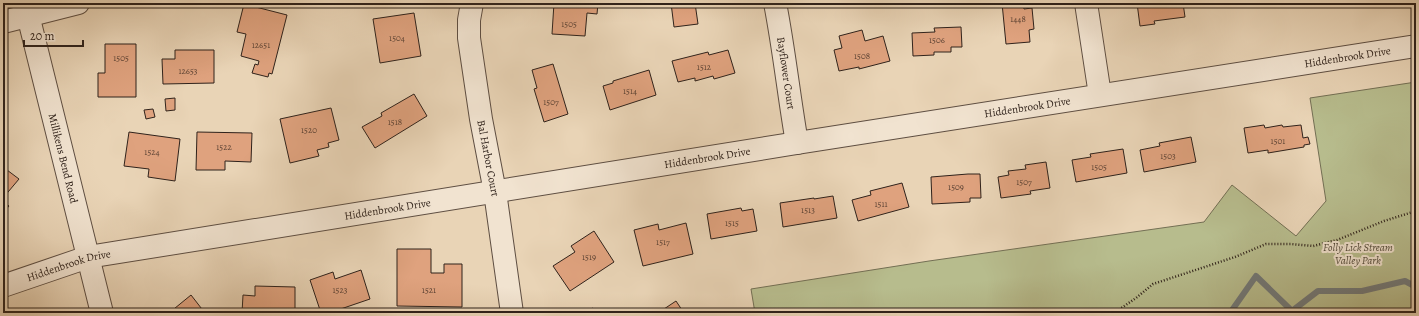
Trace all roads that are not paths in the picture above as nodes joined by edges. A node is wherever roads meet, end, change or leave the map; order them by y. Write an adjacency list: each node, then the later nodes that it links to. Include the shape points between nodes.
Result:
1 (78, 3): 5 (street)
2 (472, 3): 10 (street, Bal Harbor Court, via 469,38)
3 (775, 3): 9 (street, Bayflower Court)
4 (1086, 3): 8 (street)
5 (27, 9): 6 (street); 11 (street, Millikens Bend Road)
6 (3, 22)
7 (1416, 46): 8 (street, Hiddenbrook Drive)
8 (1100, 95): 9 (street, Hiddenbrook Drive)
9 (797, 143): 10 (street, Hiddenbrook Drive)
10 (495, 192): 11 (street, Hiddenbrook Drive); 14 (street, Bal Harbor Court)
11 (88, 257): 12 (street, Hiddenbrook Drive); 13 (street, Millikens Bend Road)
12 (3, 286)
13 (102, 313)
14 (512, 313)

